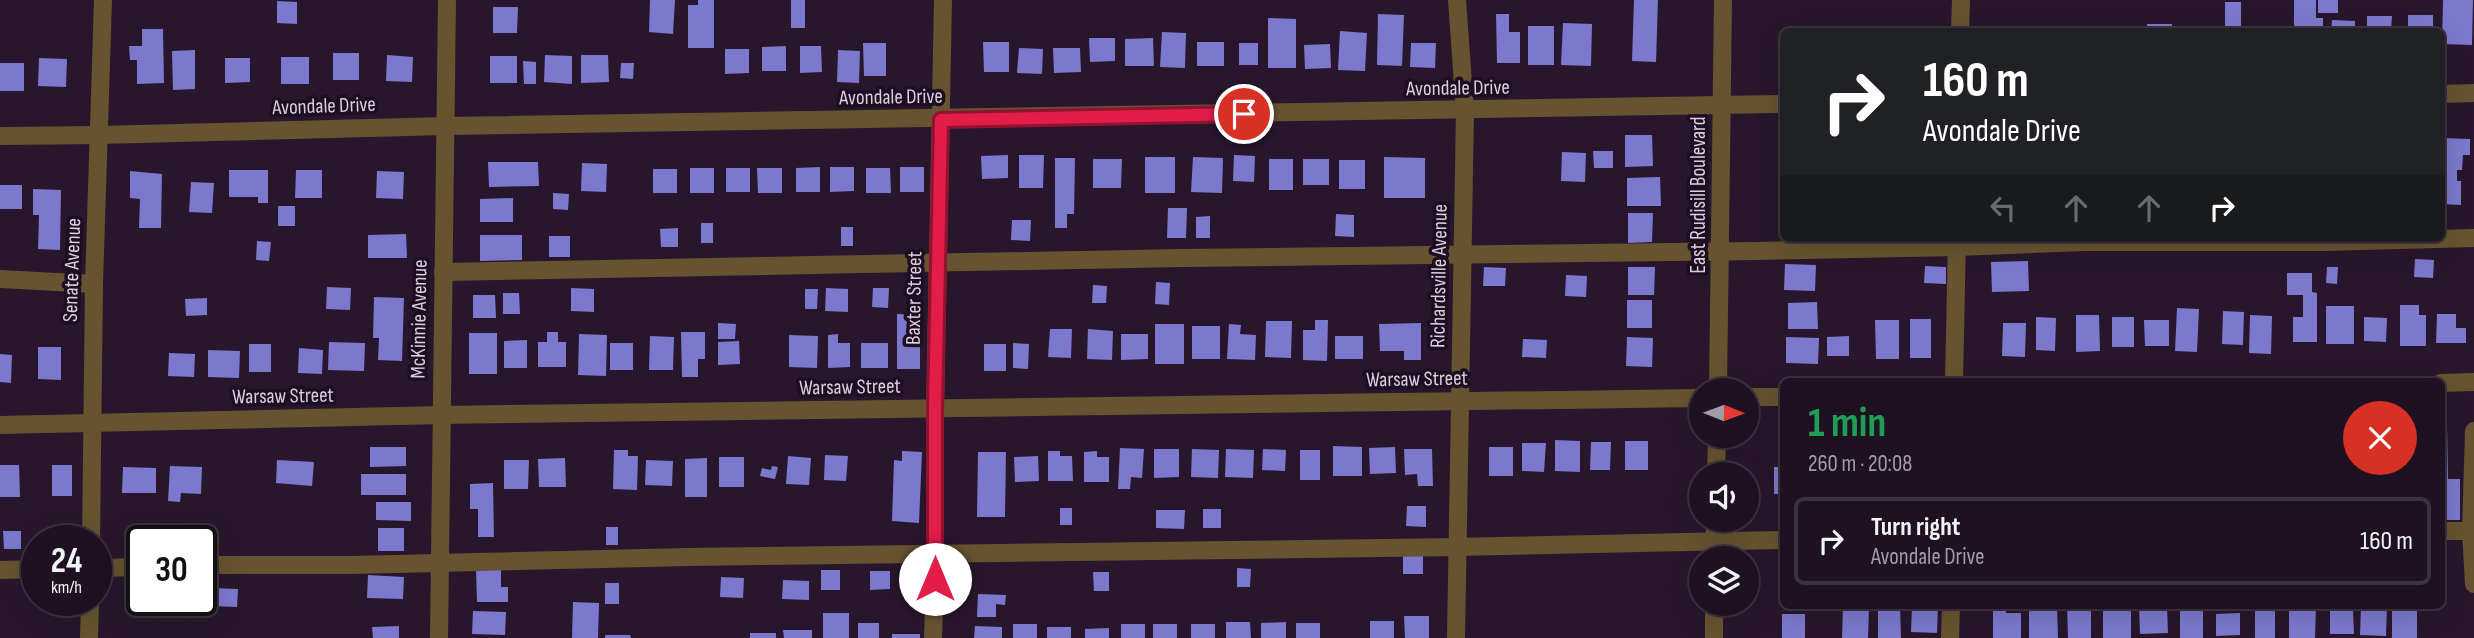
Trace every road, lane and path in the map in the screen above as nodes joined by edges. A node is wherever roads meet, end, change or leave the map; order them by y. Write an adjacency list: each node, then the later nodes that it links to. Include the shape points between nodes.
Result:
1 (103, 0): 15 (street, Senate Avenue)
2 (447, 0): 14 (street, McKinnie Avenue)
3 (943, 0): 13 (street, Baxter Street)
4 (1457, 0): 12 (street, Richardsville Avenue)
5 (1723, 0): 11 (street, East Rudisill Boulevard)
6 (1961, 0): 7 (street)
7 (1961, 28)
8 (2474, 93): 9 (street)
9 (2445, 94)
10 (1780, 104): 11 (street, Avondale Drive)
11 (1721, 105): 12 (street, Avondale Drive); 23 (street, East Rudisill Boulevard)
12 (1465, 111): 13 (street, Avondale Drive); 24 (street, Richardsville Avenue)
13 (941, 120): 14 (street, Avondale Drive); 25 (street, Baxter Street)
14 (446, 126): 15 (street, Avondale Drive); 26 (street, McKinnie Avenue)
15 (99, 135): 16 (street, Avondale Drive); 28 (street, Senate Avenue)
16 (0, 136)
17 (2474, 238): 18 (street)
18 (2445, 239)
19 (2084, 242): 22 (street)
20 (2084, 242): 21 (street)
21 (2312, 242)
22 (1957, 243): 23 (street); 30 (street)
23 (1720, 252): 24 (street); 29 (street, East Rudisill Boulevard)
24 (1462, 255): 25 (street); 36 (street, Richardsville Avenue)
25 (938, 262): 26 (street); 37 (street, Baxter Street)
26 (443, 272): 38 (street, McKinnie Avenue)
27 (0, 279): 28 (street)
28 (94, 284): 39 (street, Senate Avenue)
29 (1718, 378)
30 (1954, 378)
31 (2474, 382): 32 (street)
32 (2445, 383)
33 (1759, 397): 34 (street)
34 (1780, 397)
35 (1689, 398): 36 (street, Warsaw Street)
36 (1460, 401): 37 (street, Warsaw Street); 47 (street, Richardsville Avenue)
37 (935, 409): 38 (street, Warsaw Street); 49 (street, Baxter Street)
38 (441, 415): 39 (street, Warsaw Street); 50 (street, McKinnie Avenue)
39 (92, 424): 40 (street, Warsaw Street); 42 (street, Senate Avenue)
40 (0, 425)
41 (2474, 431): 44 (street)
42 (91, 525)
43 (2445, 531): 44 (street)
44 (2471, 531): 54 (street)
45 (1780, 540): 46 (street)
46 (1742, 546)
47 (1457, 547): 48 (street); 49 (street); 61 (street, Richardsville Avenue)
48 (1689, 550)
49 (935, 554): 50 (street); 60 (street, Baxter Street)
50 (440, 563): 51 (street); 59 (street, McKinnie Avenue)
51 (217, 565)
52 (21, 569): 53 (street)
53 (0, 570)
54 (2474, 584)
55 (1951, 609): 63 (street)
56 (90, 616): 58 (street)
57 (1714, 616): 62 (street)
58 (89, 638)
59 (439, 638)
60 (933, 638)
61 (1456, 638)
62 (1714, 638)
63 (1950, 638)

